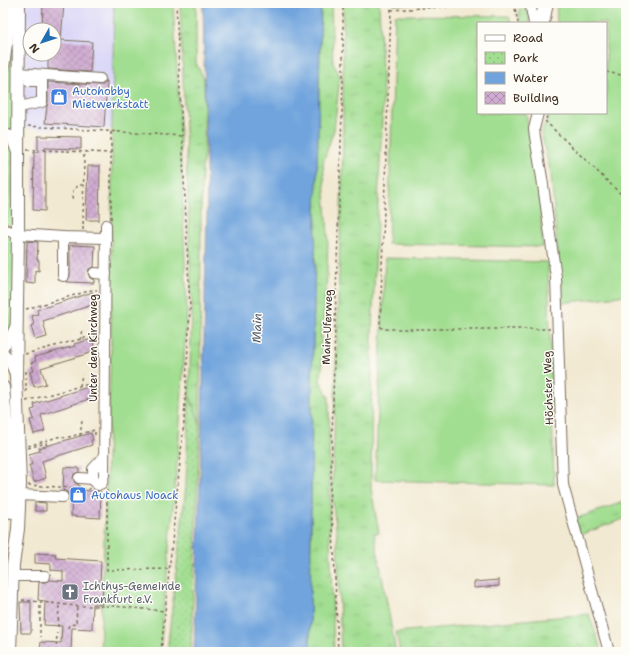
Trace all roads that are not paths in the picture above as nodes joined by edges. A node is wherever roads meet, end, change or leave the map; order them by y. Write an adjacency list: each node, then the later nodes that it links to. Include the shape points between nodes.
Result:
1 (9, 3): 8 (main road)
2 (19, 3): 10 (main road)
3 (546, 3): 7 (highway)
4 (528, 5): 6 (street)
5 (3, 16): 8 (highway)
6 (534, 22)
7 (542, 22)
8 (6, 42): 9 (main road)
9 (3, 68)
10 (19, 77): 11 (street); 12 (main road); 12 (street, via 42,81 42,102)
11 (100, 79)
12 (19, 107): 15 (main road)
13 (537, 116): 35 (street, Höchster Weg, via 534,129 556,277 563,485)
14 (3, 136): 15 (street, via 11,136)
15 (22, 154): 17 (main road, via 18,218)
16 (106, 225): 19 (street, Unter dem Kirchweg)
17 (10, 232): 18 (street); 23 (main road)
18 (63, 237): 19 (street); 22 (street)
19 (106, 238): 21 (street, Unter dem Kirchweg)
20 (94, 273): 21 (street)
21 (106, 274): 29 (street, Unter dem Kirchweg, via 104,457 94,467 93,477)
22 (64, 276)
23 (17, 322): 24 (street); 26 (main road)
24 (3, 347)
25 (3, 352): 26 (street)
26 (16, 376): 28 (main road)
27 (3, 387): 28 (main road)
28 (15, 463): 30 (main road); 32 (main road, via 11,480)
29 (79, 477)
30 (19, 495): 31 (street); 32 (main road)
31 (64, 497)
32 (13, 570): 33 (street); 34 (main road)
33 (45, 576)
34 (10, 652)
35 (610, 652)

